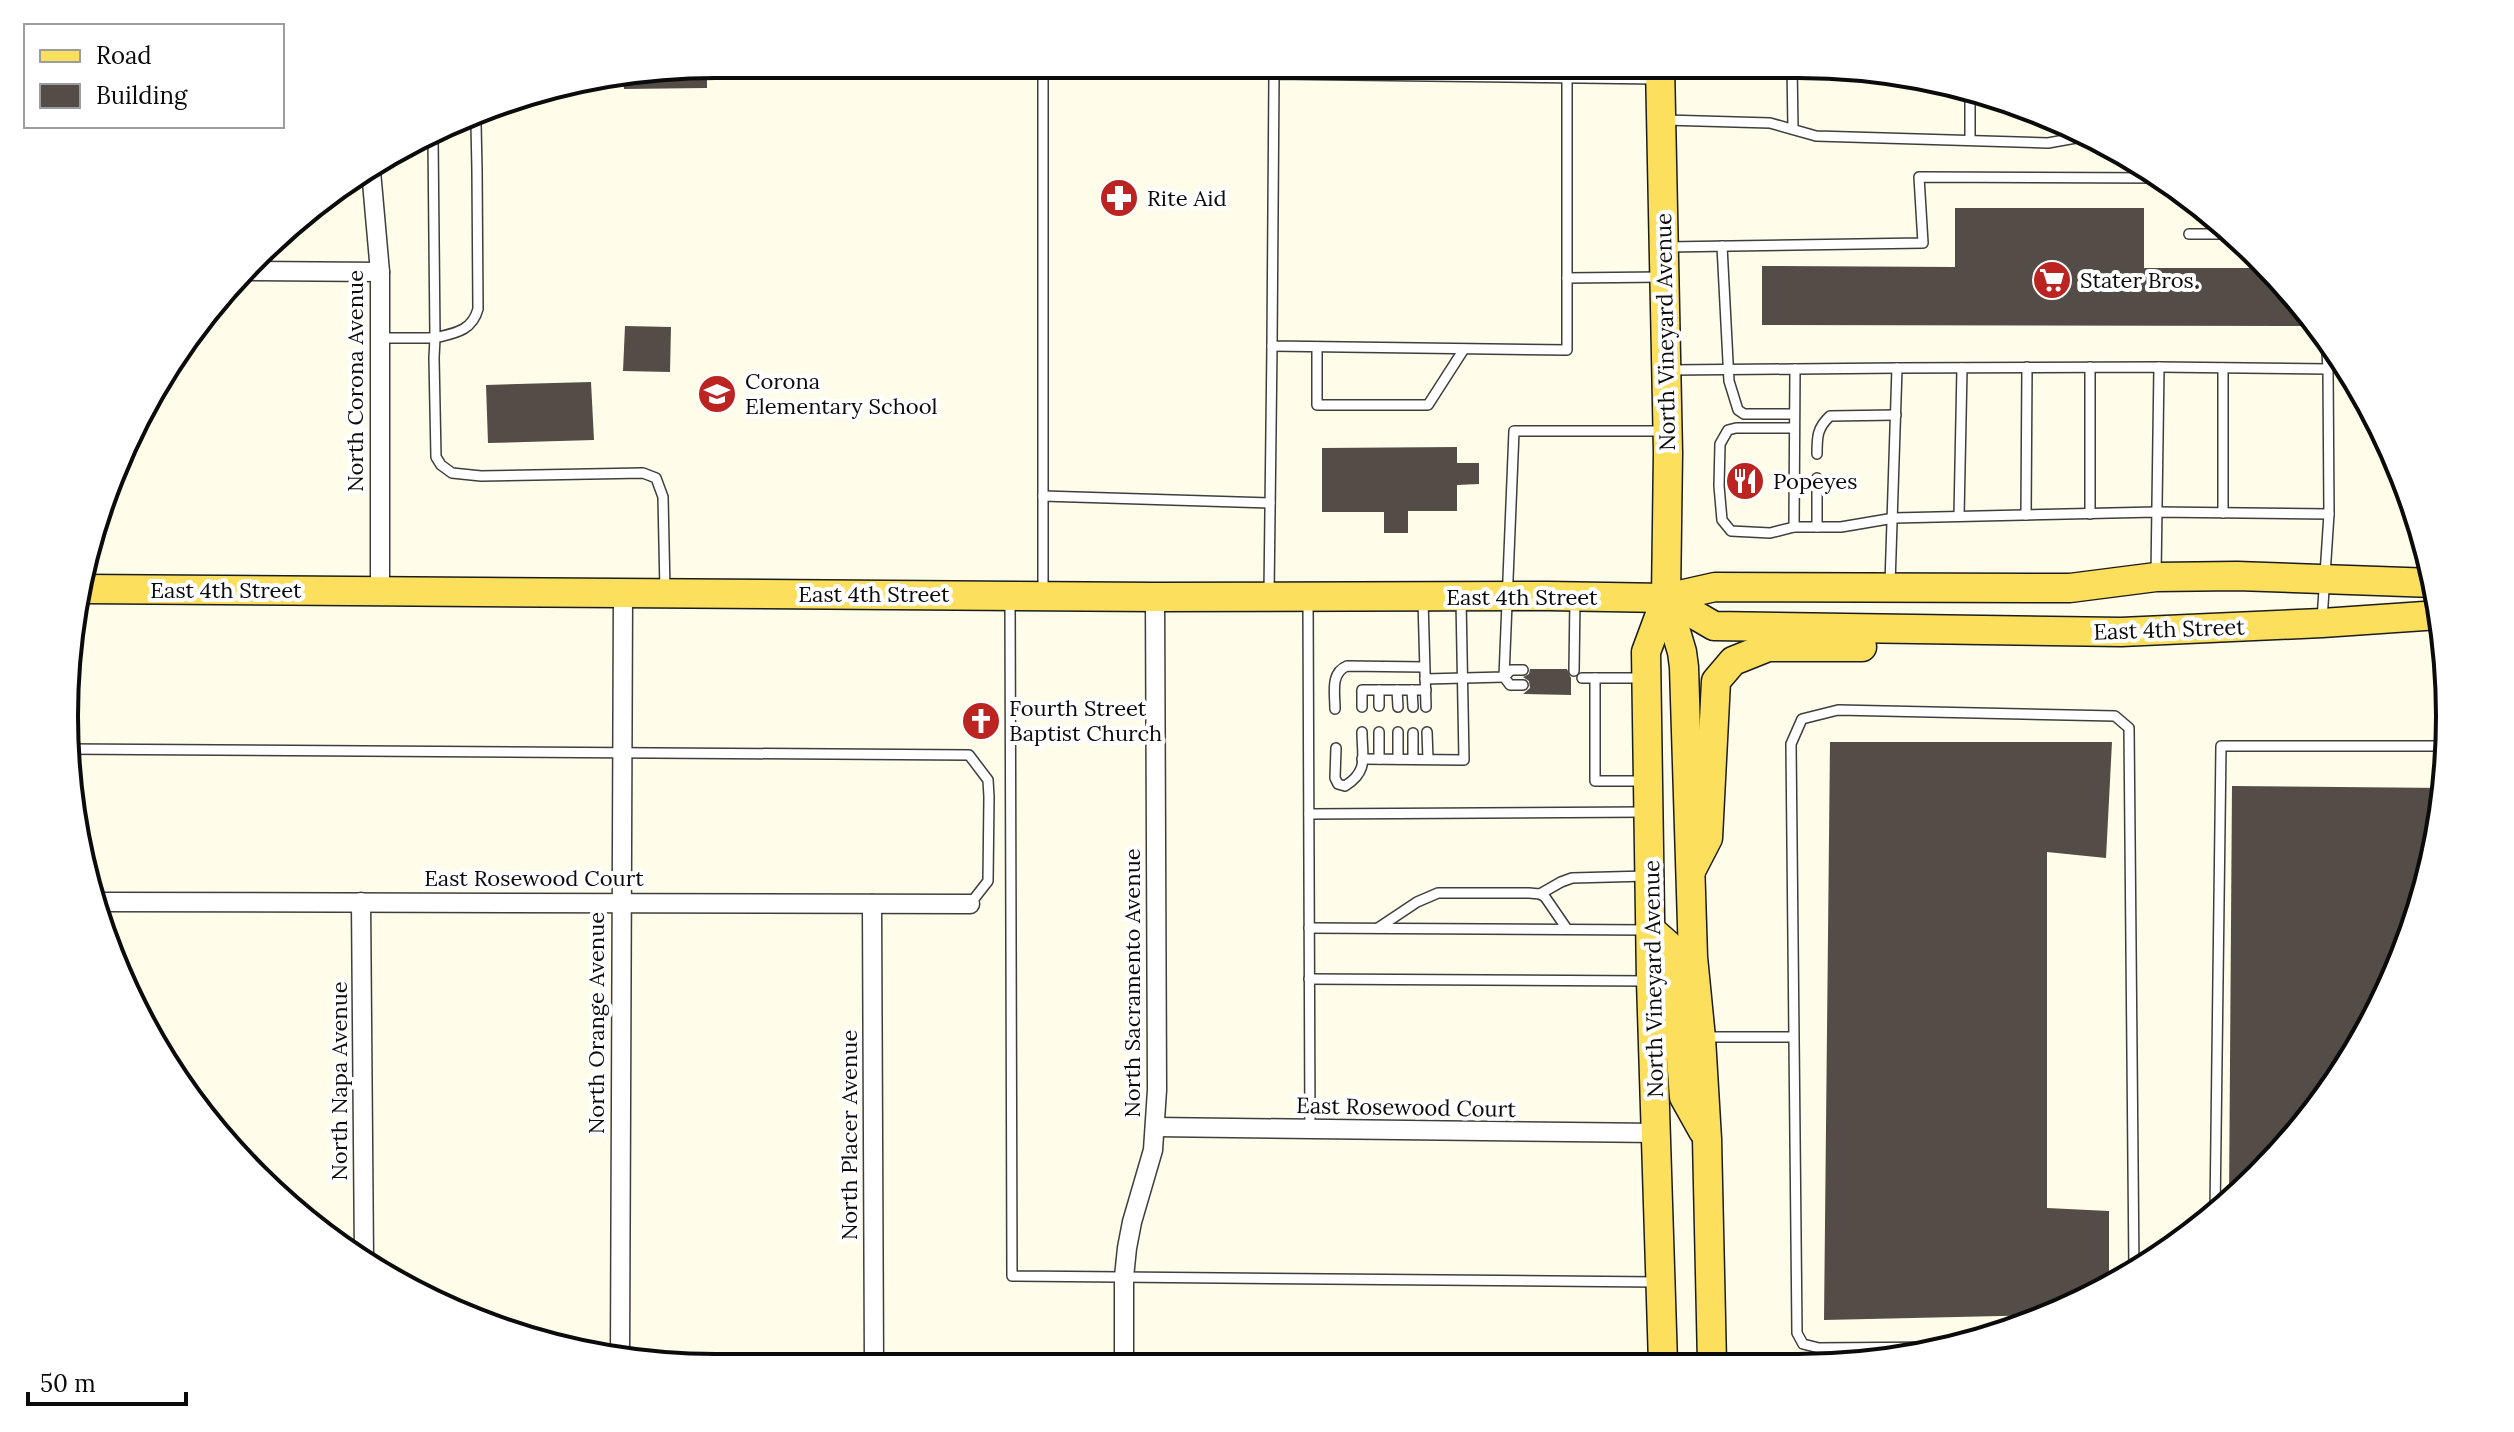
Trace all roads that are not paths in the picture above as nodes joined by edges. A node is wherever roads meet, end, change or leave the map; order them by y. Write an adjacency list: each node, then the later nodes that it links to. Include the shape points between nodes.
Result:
1 (1043, 78): 47 (lane)
2 (1274, 78): 27 (lane)
3 (1508, 78): 7 (lane)
4 (1580, 78): 7 (lane)
5 (1660, 78): 9 (main road, North Vineyard Avenue)
6 (1792, 78): 11 (lane)
7 (1567, 79): 24 (lane)
8 (1970, 102): 13 (lane)
9 (1661, 120): 11 (lane, via 1770,123); 20 (main road, North Vineyard Avenue)
10 (476, 125): 26 (lane, via 478,309 464,330)
11 (1793, 129): 13 (lane, via 1816,136)
12 (2069, 139): 13 (lane)
13 (1970, 140)
14 (433, 144): 26 (lane)
15 (2140, 178): 19 (lane, via 1919,177 1923,243)
16 (372, 180): 22 (street, North Corona Avenue)
17 (2189, 234): 18 (lane)
18 (2216, 234)
19 (1722, 246): 20 (lane); 40 (lane)
20 (1664, 247): 23 (main road, North Vineyard Avenue)
21 (259, 271): 22 (street)
22 (380, 272): 25 (street, North Corona Avenue)
23 (1664, 277): 24 (lane); 39 (main road, North Vineyard Avenue)
24 (1567, 278): 29 (lane, via 1567,350)
25 (380, 338): 26 (lane); 63 (street, North Corona Avenue)
26 (435, 338): 65 (lane, via 435,445 441,465 452,473 481,476 643,473 656,478 663,497)
27 (1272, 346): 28 (lane); 48 (lane)
28 (1317, 347): 29 (lane); 29 (lane, via 1317,405 1428,405)
29 (1464, 349)
30 (2328, 361): 38 (lane)
31 (2027, 367): 32 (lane); 35 (lane); 53 (lane)
32 (2090, 367): 33 (lane); 51 (lane)
33 (2159, 367): 36 (lane); 49 (lane)
34 (1897, 368): 35 (lane); 37 (lane); 42 (lane)
35 (1962, 368): 54 (lane)
36 (2223, 368): 38 (lane); 50 (lane)
37 (1795, 369): 40 (lane); 41 (lane)
38 (2328, 369): 52 (lane)
39 (1667, 370): 40 (lane); 44 (main road, North Vineyard Avenue)
40 (1728, 371): 41 (lane, via 1731,393 1744,414)
41 (1794, 414): 43 (lane)
42 (1896, 415): 45 (lane, via 1830,416 1817,435); 55 (lane)
43 (1794, 428): 56 (lane); 56 (lane, via 1728,430 1720,444 1719,486 1722,520 1731,531 1770,533)
44 (1668, 431): 69 (lane, via 1514,431); 75 (main road, North Vineyard Avenue)
45 (1817, 454)
46 (1817, 478): 57 (lane)
47 (1043, 496): 48 (lane); 67 (lane)
48 (1270, 503): 72 (lane)
49 (2156, 512): 50 (lane); 51 (lane); 58 (lane)
50 (2223, 513): 52 (lane)
51 (2090, 514): 53 (lane)
52 (2329, 514): 59 (lane)
53 (2026, 515): 54 (lane)
54 (1959, 516): 55 (lane)
55 (1894, 518): 57 (lane); 61 (lane)
56 (1794, 527): 57 (lane)
57 (1817, 527)
58 (2156, 577): 59 (main road, East 4th Street); 61 (main road, East 4th Street, via 2070,588)
59 (2325, 580): 60 (main road, East 4th Street); 77 (lane)
60 (2422, 583)
61 (1890, 587): 75 (main road, East 4th Street, via 1715,587)
62 (91, 589): 63 (main road, East 4th Street)
63 (380, 591): 64 (main road, East 4th Street)
64 (623, 593): 65 (main road, East 4th Street); 107 (street, North Orange Avenue)
65 (665, 593): 66 (main road, East 4th Street)
66 (1010, 595): 67 (main road, East 4th Street); 139 (lane, via 1012,1276)
67 (1043, 595): 71 (main road, East 4th Street)
68 (1461, 596): 69 (main road, East 4th Street); 74 (main road, East 4th Street); 82 (lane)
69 (1509, 596): 70 (main road, East 4th Street); 81 (lane)
70 (1575, 596): 75 (main road, East 4th Street); 83 (lane, via 1572,671)
71 (1155, 597): 72 (main road, East 4th Street); 132 (street, North Sacramento Avenue)
72 (1269, 597): 73 (main road, East 4th Street)
73 (1308, 597): 74 (main road, East 4th Street); 115 (lane)
74 (1423, 597): 79 (lane)
75 (1666, 598): 78 (main road, East 4th Street, via 1714,626); 85 (main road, North Vineyard Avenue, via 1646,652); 116 (main road, North Vineyard Avenue, via 1684,667)
76 (2428, 616): 77 (main road, East 4th Street)
77 (2322, 623): 78 (main road, East 4th Street)
78 (2090, 632): 116 (main road, via 2045,647 1768,647 1733,661 1716,681 1708,838)
79 (1424, 667): 86 (lane); 98 (lane, via 1339,669)
80 (1523, 670): 81 (lane, via 1511,670)
81 (1504, 677): 82 (lane); 87 (lane, via 1510,685)
82 (1461, 678): 86 (lane); 112 (lane, via 1464,760)
83 (1582, 678): 84 (lane); 88 (lane)
84 (1595, 678): 85 (lane); 113 (lane, via 1595,781)
85 (1647, 678): 113 (main road, North Vineyard Avenue)
86 (1425, 679): 92 (lane)
87 (1523, 685)
88 (1571, 685)
89 (1379, 690): 90 (lane); 93 (lane); 94 (lane, via 1362,690)
90 (1397, 690): 91 (lane); 95 (lane)
91 (1412, 690): 92 (lane); 96 (lane)
92 (1426, 690): 97 (lane)
93 (1379, 706)
94 (1362, 707)
95 (1398, 707)
96 (1413, 707)
97 (1426, 707)
98 (1335, 709)
99 (1362, 732): 108 (lane)
100 (1379, 732): 109 (lane)
101 (1398, 732): 110 (lane)
102 (1427, 732): 112 (lane)
103 (1413, 733): 111 (lane)
104 (2435, 746): 136 (lane, via 2221,746)
105 (1336, 748): 108 (lane, via 1338,784 1357,779)
106 (79, 749): 107 (lane)
107 (622, 753): 121 (street, North Orange Avenue); 123 (lane, via 969,755 988,780 989,797 988,881)
108 (1362, 759): 109 (lane)
109 (1379, 759): 110 (lane)
110 (1398, 759): 111 (lane)
111 (1413, 759): 112 (lane)
112 (1428, 759)
113 (1649, 781): 114 (main road, North Vineyard Avenue)
114 (1649, 812): 115 (lane); 117 (main road, North Vineyard Avenue)
115 (1309, 814): 124 (lane)
116 (1690, 873): 131 (main road, North Vineyard Avenue)
117 (1650, 876): 118 (lane, via 1572,878); 127 (main road, North Vineyard Avenue)
118 (1540, 894): 125 (lane, via 1438,893); 126 (lane)
119 (106, 902): 120 (street, East Rosewood Court)
120 (361, 902): 121 (street, East Rosewood Court); 137 (street, North Napa Avenue)
121 (621, 902): 122 (street, East Rosewood Court); 141 (street, North Orange Avenue)
122 (872, 904): 123 (street, East Rosewood Court); 143 (street, North Placer Avenue)
123 (970, 904)
124 (1309, 928): 125 (lane); 128 (lane)
125 (1378, 928): 126 (lane)
126 (1567, 929): 127 (lane)
127 (1651, 930): 129 (main road, North Vineyard Avenue); 135 (main road, via 1668,945 1674,963 1684,1097)
128 (1309, 979): 129 (lane); 133 (lane)
129 (1651, 981): 134 (main road, North Vineyard Avenue)
130 (1793, 1037): 131 (lane); 138 (lane, via 1791,744 1802,719 1838,710 2115,716 2129,728); 142 (lane, via 1797,1333 1803,1344 1819,1348)
131 (1701, 1038): 135 (main road, North Vineyard Avenue)
132 (1155, 1127): 133 (street, East Rosewood Court); 139 (street, North Sacramento Avenue)
133 (1310, 1130): 134 (street, East Rosewood Court)
134 (1657, 1133): 140 (main road, North Vineyard Avenue)
135 (1707, 1139): 146 (main road, North Vineyard Avenue)
136 (2215, 1199)
137 (364, 1247)
138 (2134, 1258)
139 (1124, 1277): 140 (lane); 144 (street, North Sacramento Avenue)
140 (1660, 1282): 145 (main road, North Vineyard Avenue)
141 (620, 1347)
142 (1890, 1347)
143 (874, 1354)
144 (1124, 1354)
145 (1663, 1354)
146 (1712, 1354)

